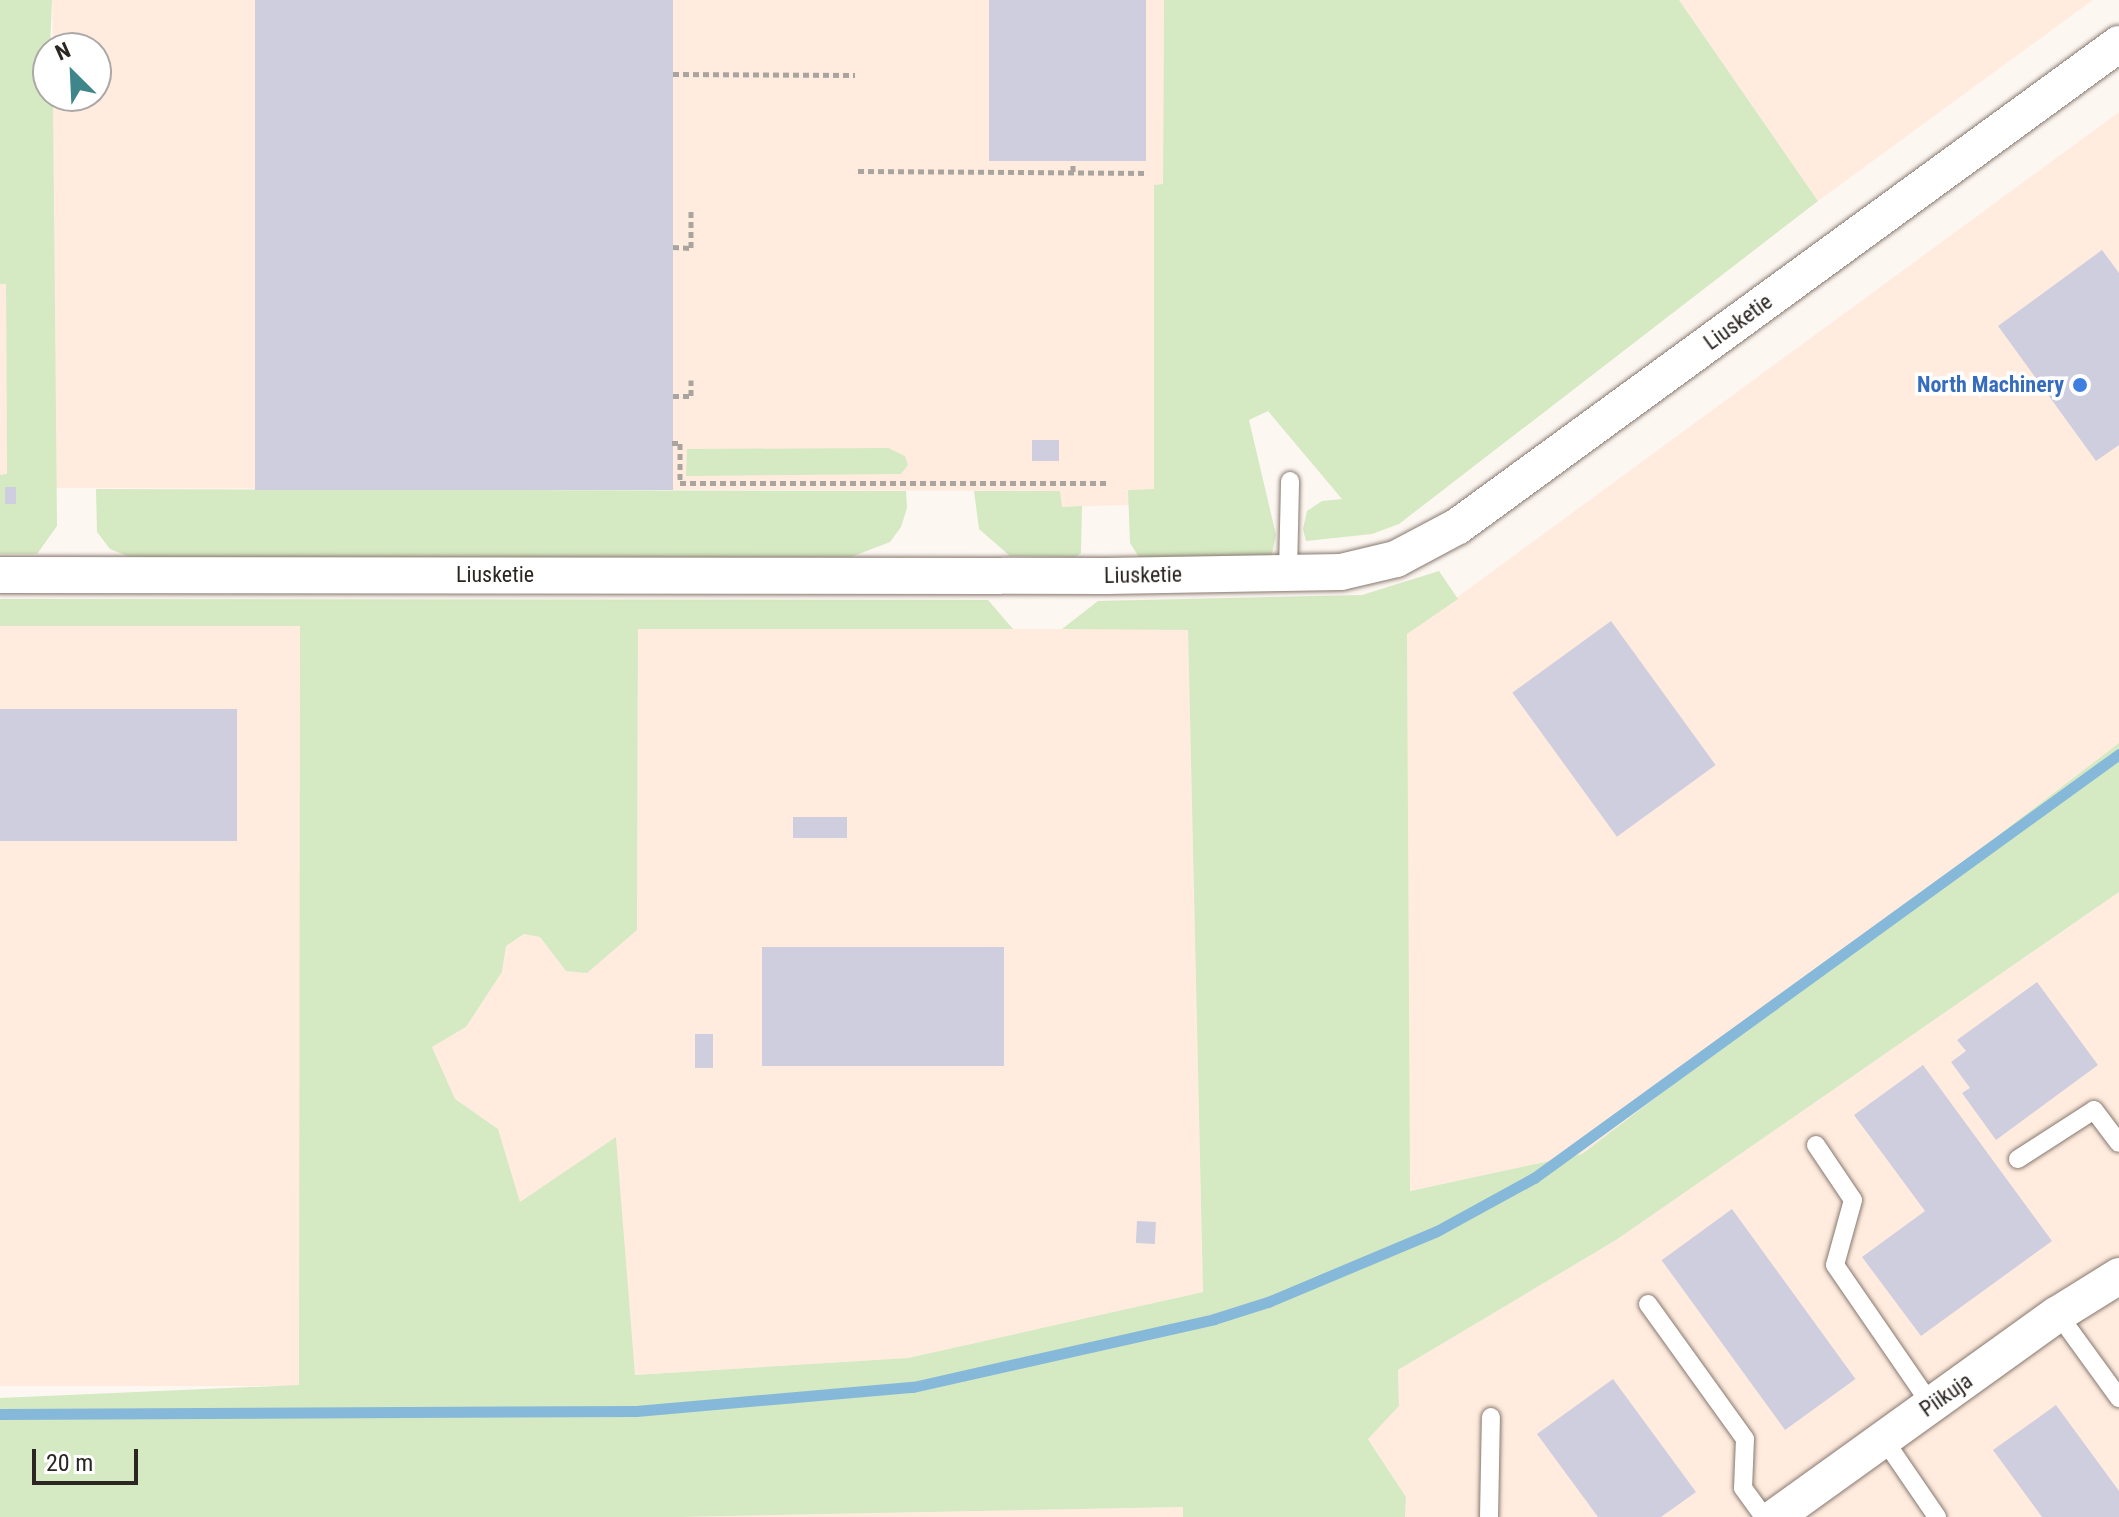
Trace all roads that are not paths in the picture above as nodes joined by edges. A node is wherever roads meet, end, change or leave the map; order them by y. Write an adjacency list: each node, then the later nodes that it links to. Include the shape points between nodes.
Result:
1 (2119, 44): 3 (street, Liusketie, via 1436,541 1396,559 1341,572)
2 (1290, 481): 3 (lane)
3 (1288, 572): 4 (street, Liusketie)
4 (0, 575)
5 (2119, 1143): 7 (lane, via 2094,1110)
6 (1816, 1145): 12 (lane, via 1853,1200 1835,1265)
7 (2018, 1159)
8 (2119, 1276): 10 (street, Piikuja)
9 (1648, 1304): 16 (lane, via 1745,1439 1743,1488)
10 (2058, 1314): 11 (lane); 12 (street, Piikuja)
11 (2119, 1398)
12 (1932, 1406): 14 (street, Piikuja)
13 (1491, 1417): 15 (lane)
14 (1883, 1438): 17 (street, Piikuja); 18 (lane)
15 (1489, 1517)
16 (1764, 1517)
17 (1775, 1517)
18 (1937, 1517)

